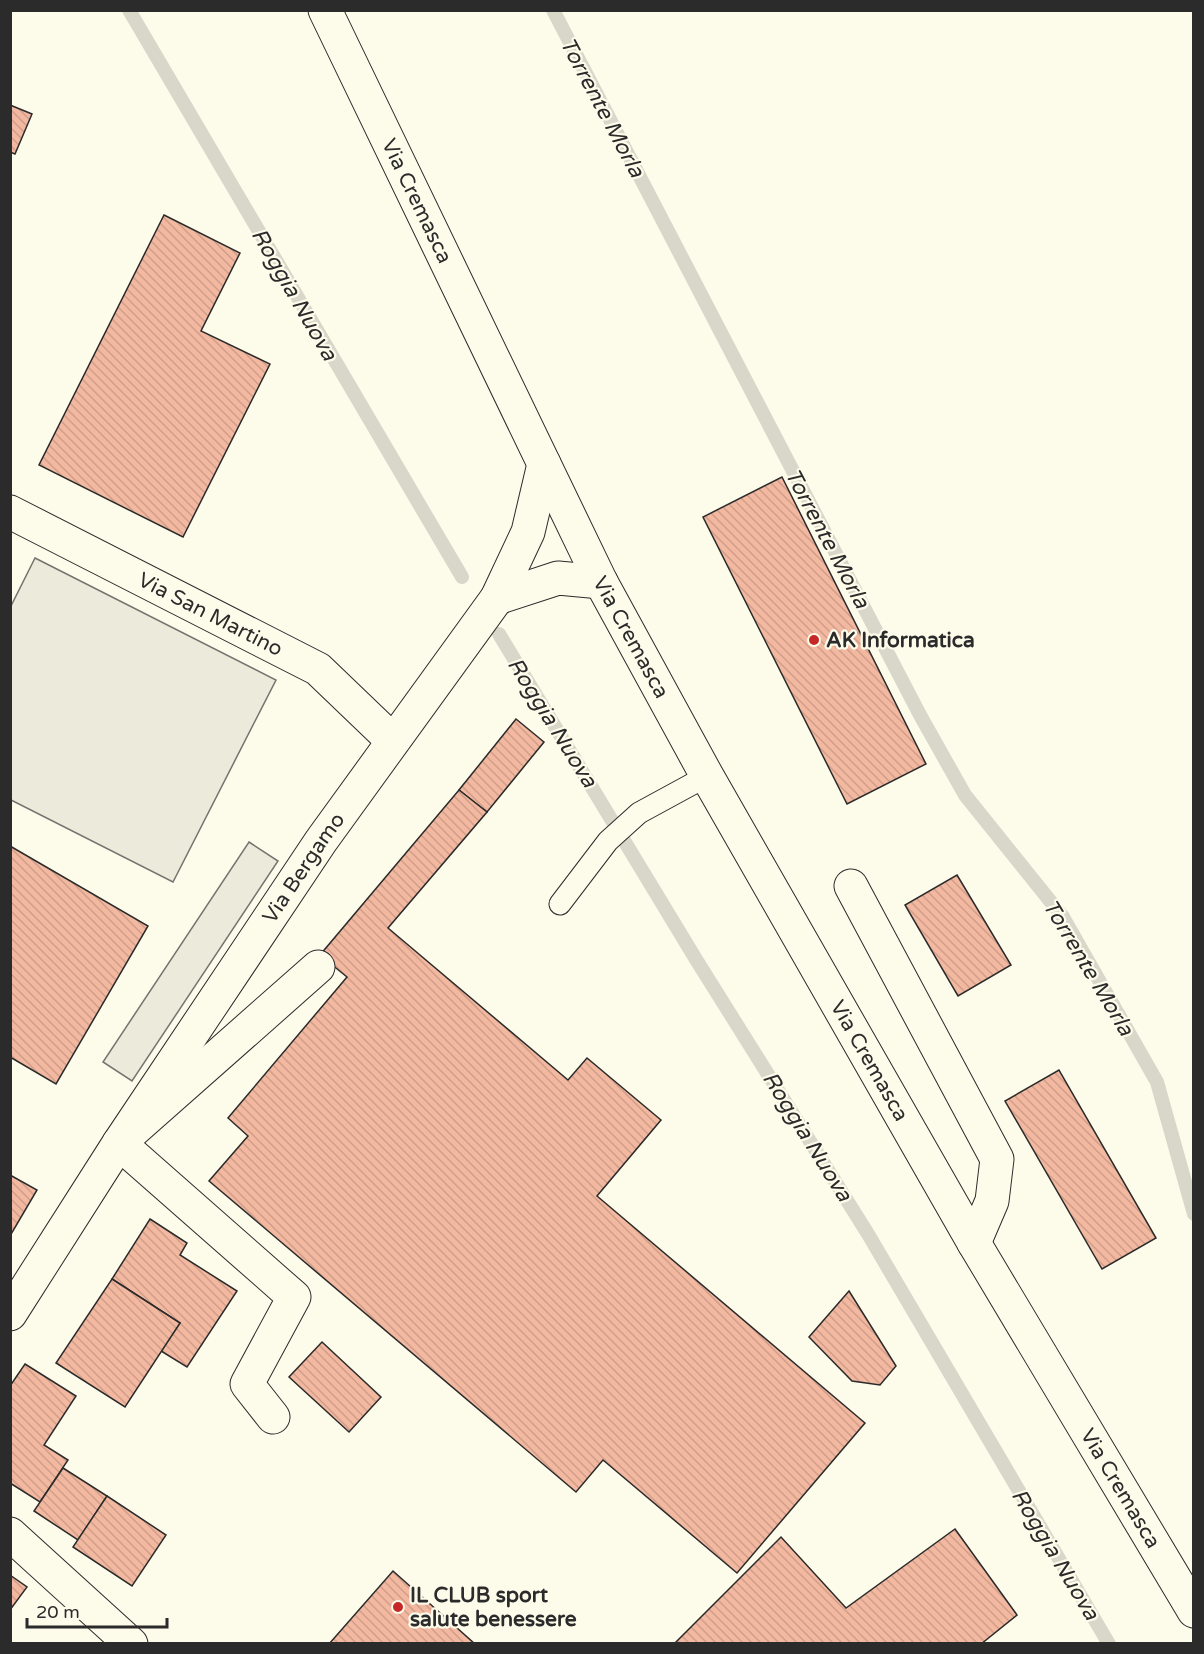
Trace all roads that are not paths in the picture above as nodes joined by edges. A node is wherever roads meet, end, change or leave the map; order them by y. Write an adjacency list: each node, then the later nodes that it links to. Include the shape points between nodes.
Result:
1 (325, 10): 2 (street, Via Cremasca)
2 (544, 464): 4 (street, Via Cremasca); 5 (street, Via Bergamo, via 528,532)
3 (10, 512): 6 (street, Via San Martino, via 318,669)
4 (602, 582): 5 (street, via 558,578); 7 (street, Via Cremasca)
5 (497, 598): 6 (street, Via Bergamo)
6 (392, 740): 11 (street, Via Bergamo)
7 (706, 776): 9 (lane, via 639,813 608,841); 12 (street, Via Cremasca)
8 (851, 886): 12 (street, via 997,1159 992,1201)
9 (560, 904)
10 (318, 967): 11 (street, Via Bergamo)
11 (119, 1143): 13 (street, Via Bergamo); 14 (street, via 294,1297 247,1384)
12 (974, 1243): 16 (street, Via Cremasca)
13 (10, 1314)
14 (273, 1417)
15 (10, 1534): 17 (street)
16 (1194, 1611)
17 (131, 1644)

